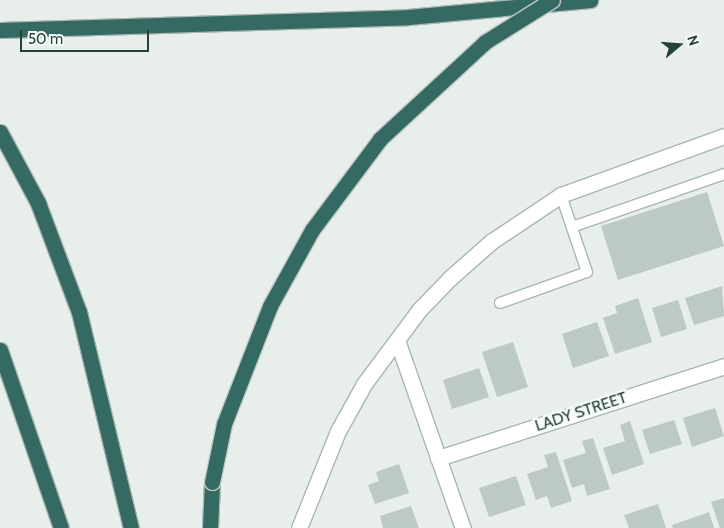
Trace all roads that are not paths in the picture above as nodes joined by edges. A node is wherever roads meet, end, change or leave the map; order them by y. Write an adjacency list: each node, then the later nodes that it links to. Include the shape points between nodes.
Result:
1 (552, 0): 16 (highway, bridge, via 485,42 380,139 312,230 270,306 224,424 212,482)
2 (590, 0): 3 (highway, via 408,17)
3 (0, 30)
4 (0, 132): 15 (highway, via 38,203 79,312)
5 (724, 136): 7 (main road)
6 (724, 174): 8 (lane)
7 (561, 195): 8 (lane); 10 (main road, via 492,241 450,278)
8 (572, 227): 9 (lane, via 587,272)
9 (500, 303)
10 (397, 340): 13 (main road); 17 (main road, via 364,384 338,431)
11 (0, 350): 14 (highway)
12 (724, 366): 13 (main road, LADY STREET)
13 (438, 458): 18 (main road)
14 (61, 528)
15 (131, 528)
16 (210, 528)
17 (299, 528)
18 (463, 528)

